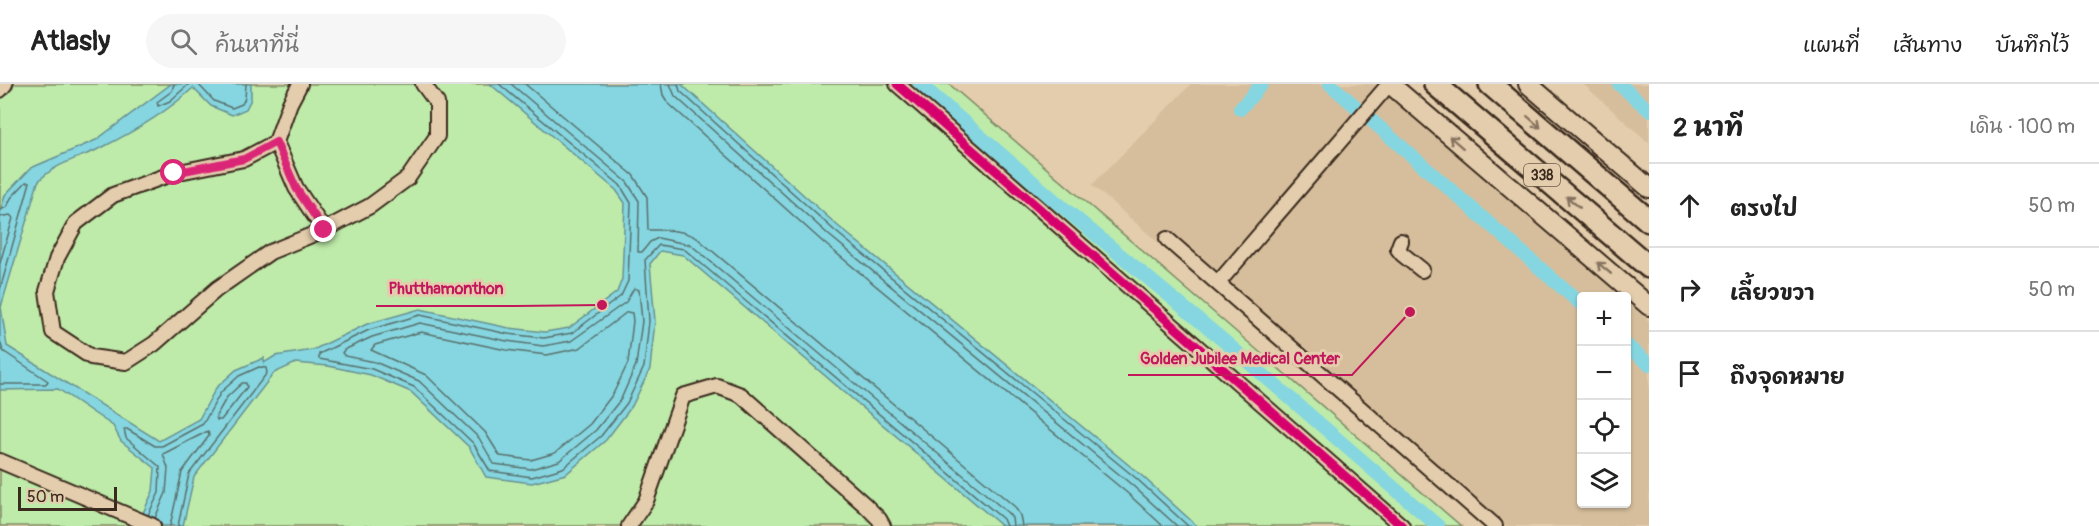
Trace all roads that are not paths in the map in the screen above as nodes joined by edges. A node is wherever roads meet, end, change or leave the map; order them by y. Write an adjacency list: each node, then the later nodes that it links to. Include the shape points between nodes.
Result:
1 (5, 84): 9 (street)
2 (300, 84): 10 (street)
3 (423, 84): 13 (street, via 437,103 437,136 408,178 370,206)
4 (897, 84): 25 (street)
5 (1390, 84): 18 (street); 19 (main road, 338, one-way to 5)
6 (1435, 84): 16 (highway, 338, one-way to 6)
7 (1490, 84): 12 (highway, 338, one-way to 12)
8 (1528, 84): 11 (main road)
9 (0, 90)
10 (276, 142): 13 (street, via 296,188); 13 (street, via 244,159 174,173 113,195 76,223 57,258 47,291 53,332 91,357 126,362 270,252)
11 (1649, 188)
12 (1649, 221)
13 (324, 230)
14 (1167, 239): 18 (street)
15 (1401, 242): 17 (street, via 1398,249)
16 (1649, 267)
17 (1422, 270)
18 (1218, 283): 26 (street)
19 (1644, 302): 20 (street)
20 (1649, 318)
21 (0, 461): 22 (street)
22 (153, 526)
23 (629, 526): 24 (street, via 646,501 683,396 717,386 741,395 865,505)
24 (883, 526)
25 (1402, 526)
26 (1495, 526)

